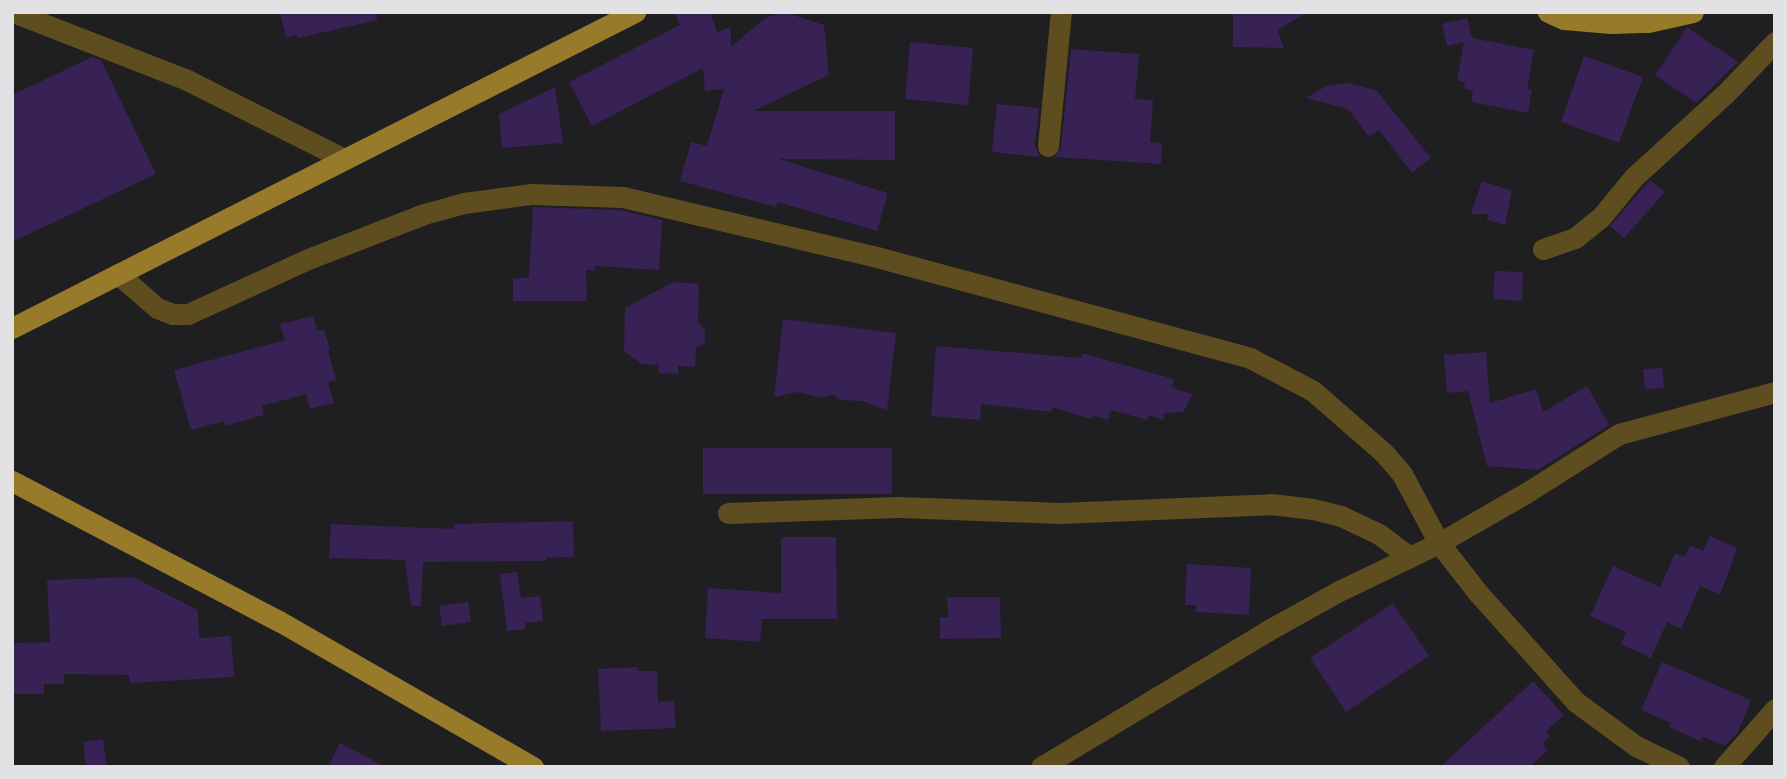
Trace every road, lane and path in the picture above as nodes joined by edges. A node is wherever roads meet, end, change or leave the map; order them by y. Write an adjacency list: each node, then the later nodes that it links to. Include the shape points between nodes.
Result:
1 (13, 12): 8 (street, via 185,79)
2 (635, 12): 8 (main road)
3 (1061, 12): 7 (street)
4 (1548, 12): 5 (main road, via 1564,19 1611,23 1648,22)
5 (1693, 12)
6 (1775, 43): 9 (street, via 1634,177 1601,217 1575,238)
7 (1048, 146)
8 (344, 159): 10 (main road)
9 (1544, 248)
10 (118, 274): 11 (main road); 15 (street, via 157,308 188,314 369,234 464,203 531,194 651,202 1250,358 1313,391 1383,452 1402,474)
11 (12, 328)
12 (1775, 392): 15 (street, via 1619,434)
13 (12, 481): 18 (main road, via 279,621)
14 (728, 513): 16 (street, via 898,507 1060,513 1271,505 1341,516 1378,534)
15 (1439, 543): 16 (street); 20 (street, via 1576,702 1636,746)
16 (1409, 557): 19 (street, via 1278,624)
17 (1775, 709): 21 (street)
18 (533, 767)
19 (1041, 767)
20 (1679, 767)
21 (1724, 767)

